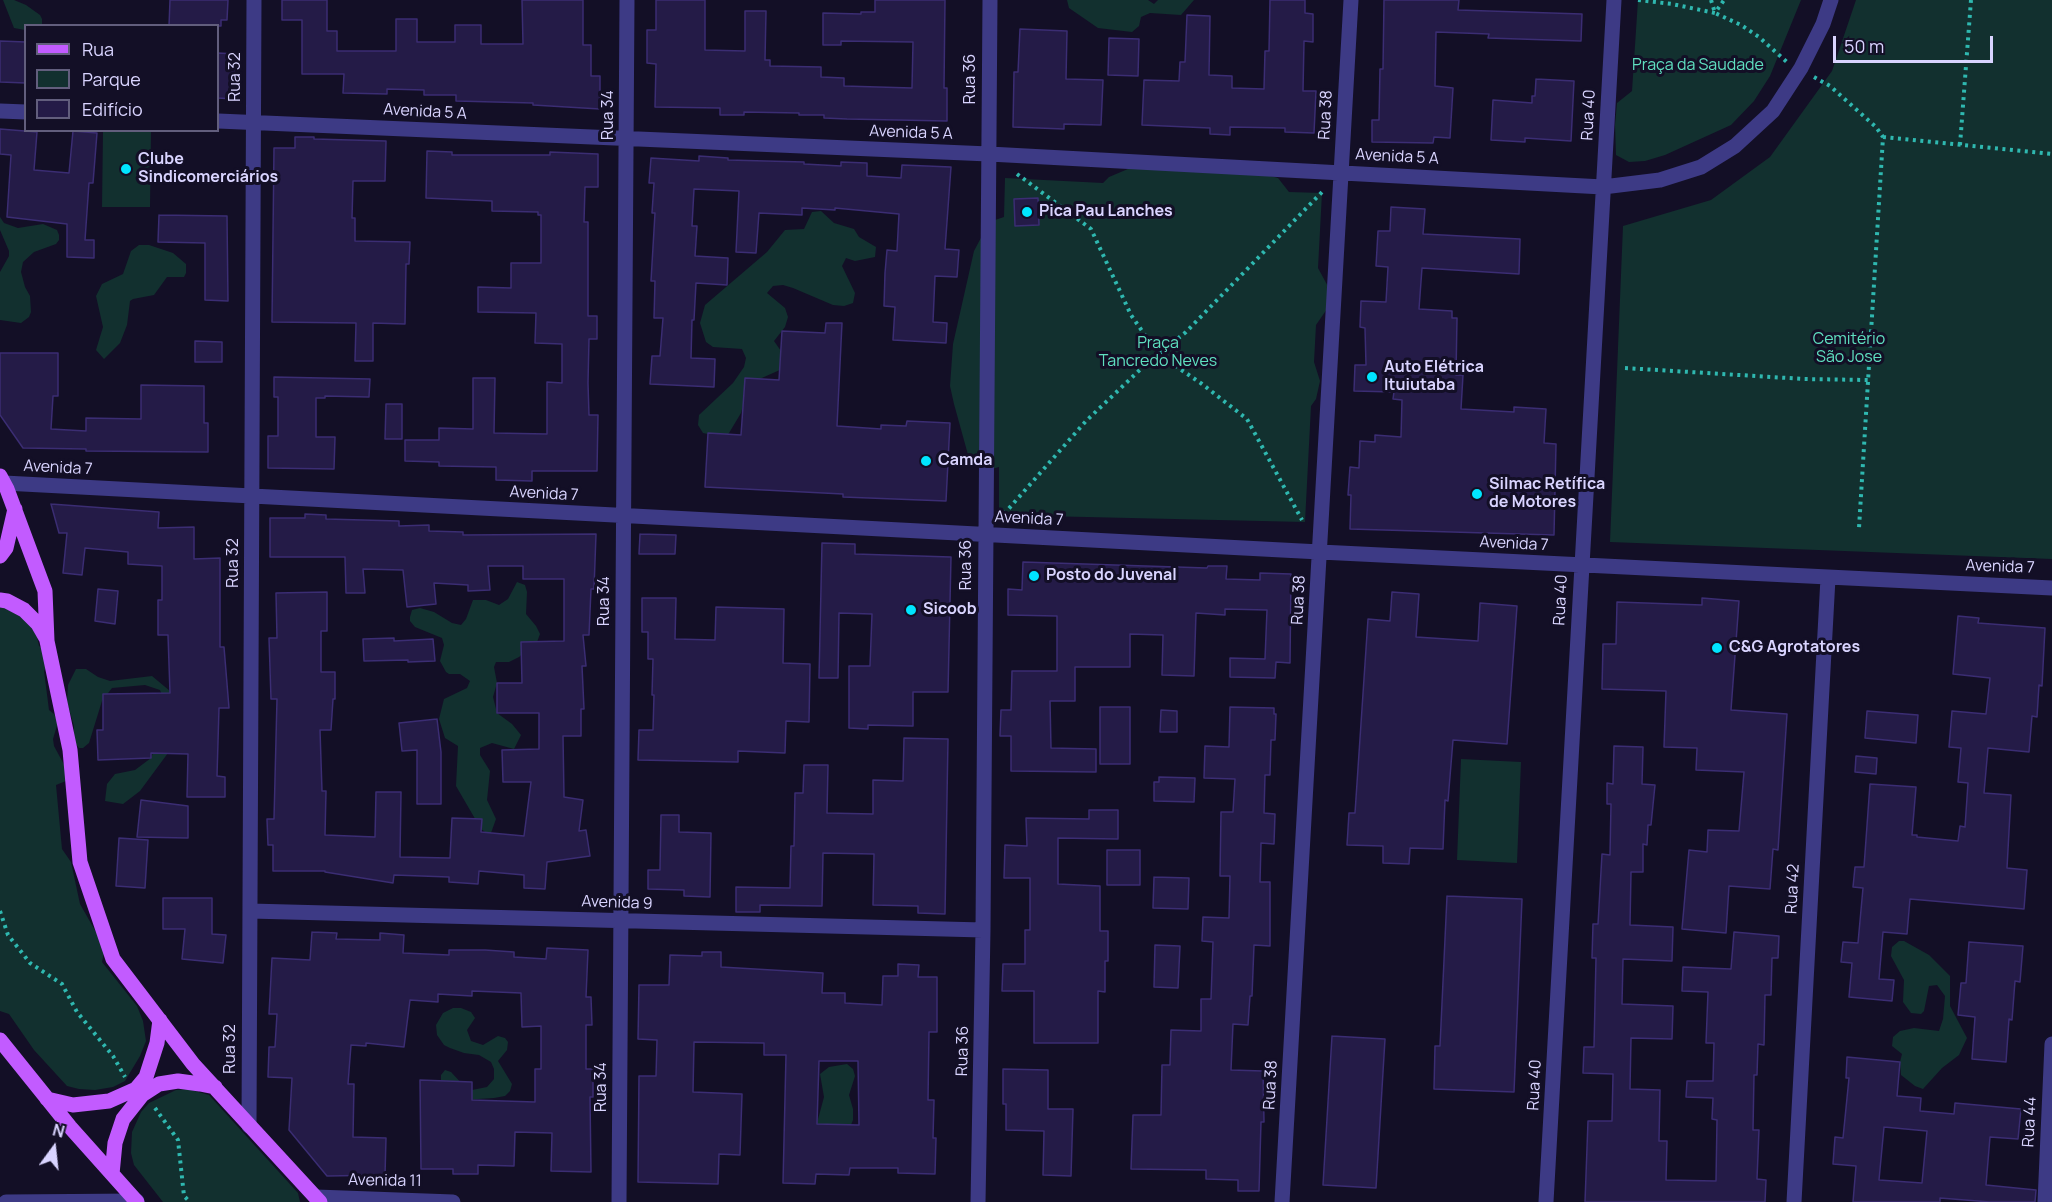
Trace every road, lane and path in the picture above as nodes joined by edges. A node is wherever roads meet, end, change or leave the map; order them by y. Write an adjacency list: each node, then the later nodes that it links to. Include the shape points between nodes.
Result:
1 (254, 0): 16 (street, Rua 32)
2 (627, 0): 18 (street, Rua 34)
3 (990, 0): 20 (street, Rua 36)
4 (1351, 0): 22 (street, Rua 38)
5 (1614, 0): 23 (street, Rua 40)
6 (1638, 0): 11 (path)
7 (1711, 0): 11 (path)
8 (1724, 0): 11 (path)
9 (1831, 0): 12 (street)
10 (1971, 0): 19 (path)
11 (1715, 13): 12 (path, via 1741,25 1787,62)
12 (1801, 68): 17 (path, via 1830,86); 23 (street, via 1773,111 1735,146 1701,167 1660,180)
13 (0, 111): 14 (street)
14 (24, 112)
15 (219, 121): 16 (street, Avenida 5 A)
16 (254, 122): 18 (street, Avenida 5 A); 28 (street, Rua 32)
17 (1883, 137): 19 (path); 26 (path)
18 (626, 139): 20 (street, Avenida 5 A); 30 (street, Rua 34)
19 (1960, 145): 21 (path)
20 (989, 154): 22 (street, Avenida 5 A); 24 (path, via 1091,229 1131,315); 33 (street, Rua 36)
21 (2052, 154)
22 (1341, 172): 23 (street, Avenida 5 A); 24 (path, via 1186,332); 34 (street, Rua 38)
23 (1603, 187): 36 (street, Rua 40)
24 (1158, 354): 31 (path, via 1247,418); 33 (path, via 1086,421)
25 (1625, 368): 26 (path)
26 (1868, 380): 32 (path)
27 (2, 480): 28 (street, Avenida 7); 29 (main road)
28 (252, 496): 30 (street, Avenida 7); 42 (street, Rua 32)
29 (15, 509): 35 (main road, via 6,548); 40 (main road, via 45,591)
30 (624, 516): 33 (street, Avenida 7); 43 (street, Rua 34)
31 (1303, 521)
32 (1859, 528)
33 (986, 535): 34 (street, Avenida 7); 44 (street, Rua 36)
34 (1320, 552): 36 (street, Avenida 7); 60 (street, Rua 38)
35 (0, 556)
36 (1581, 565): 37 (street, Avenida 7); 61 (street, Rua 40)
37 (1828, 578): 38 (street, Avenida 7); 62 (street, Rua 42)
38 (2052, 588)
39 (0, 600): 40 (main road, via 24,610)
40 (47, 641): 45 (main road, via 70,750 80,862 113,959)
41 (0, 911): 49 (path, via 8,935 22,954 62,984 77,1011)
42 (250, 911): 43 (street, Avenida 9); 51 (street, Rua 32)
43 (621, 921): 44 (street, Avenida 9); 58 (street, Rua 34)
44 (983, 930): 59 (street, Rua 36)
45 (160, 1020): 48 (main road); 49 (main road, via 157,1043)
46 (0, 1040): 50 (main road)
47 (2052, 1044): 63 (street, Rua 44)
48 (215, 1087): 49 (main road, via 178,1082); 51 (main road)
49 (139, 1092): 50 (main road, via 109,1101 73,1105); 52 (main road, via 123,1119); 56 (path, via 158,1110 178,1140 184,1196)
50 (47, 1099): 52 (main road)
51 (249, 1126): 53 (main road)
52 (111, 1174): 55 (main road)
53 (318, 1200): 57 (street, Avenida 11)
54 (6, 1202): 55 (street)
55 (137, 1202)
56 (190, 1202)
57 (453, 1202)
58 (619, 1202)
59 (978, 1202)
60 (1282, 1202)
61 (1546, 1202)
62 (1794, 1202)
63 (2044, 1202)

